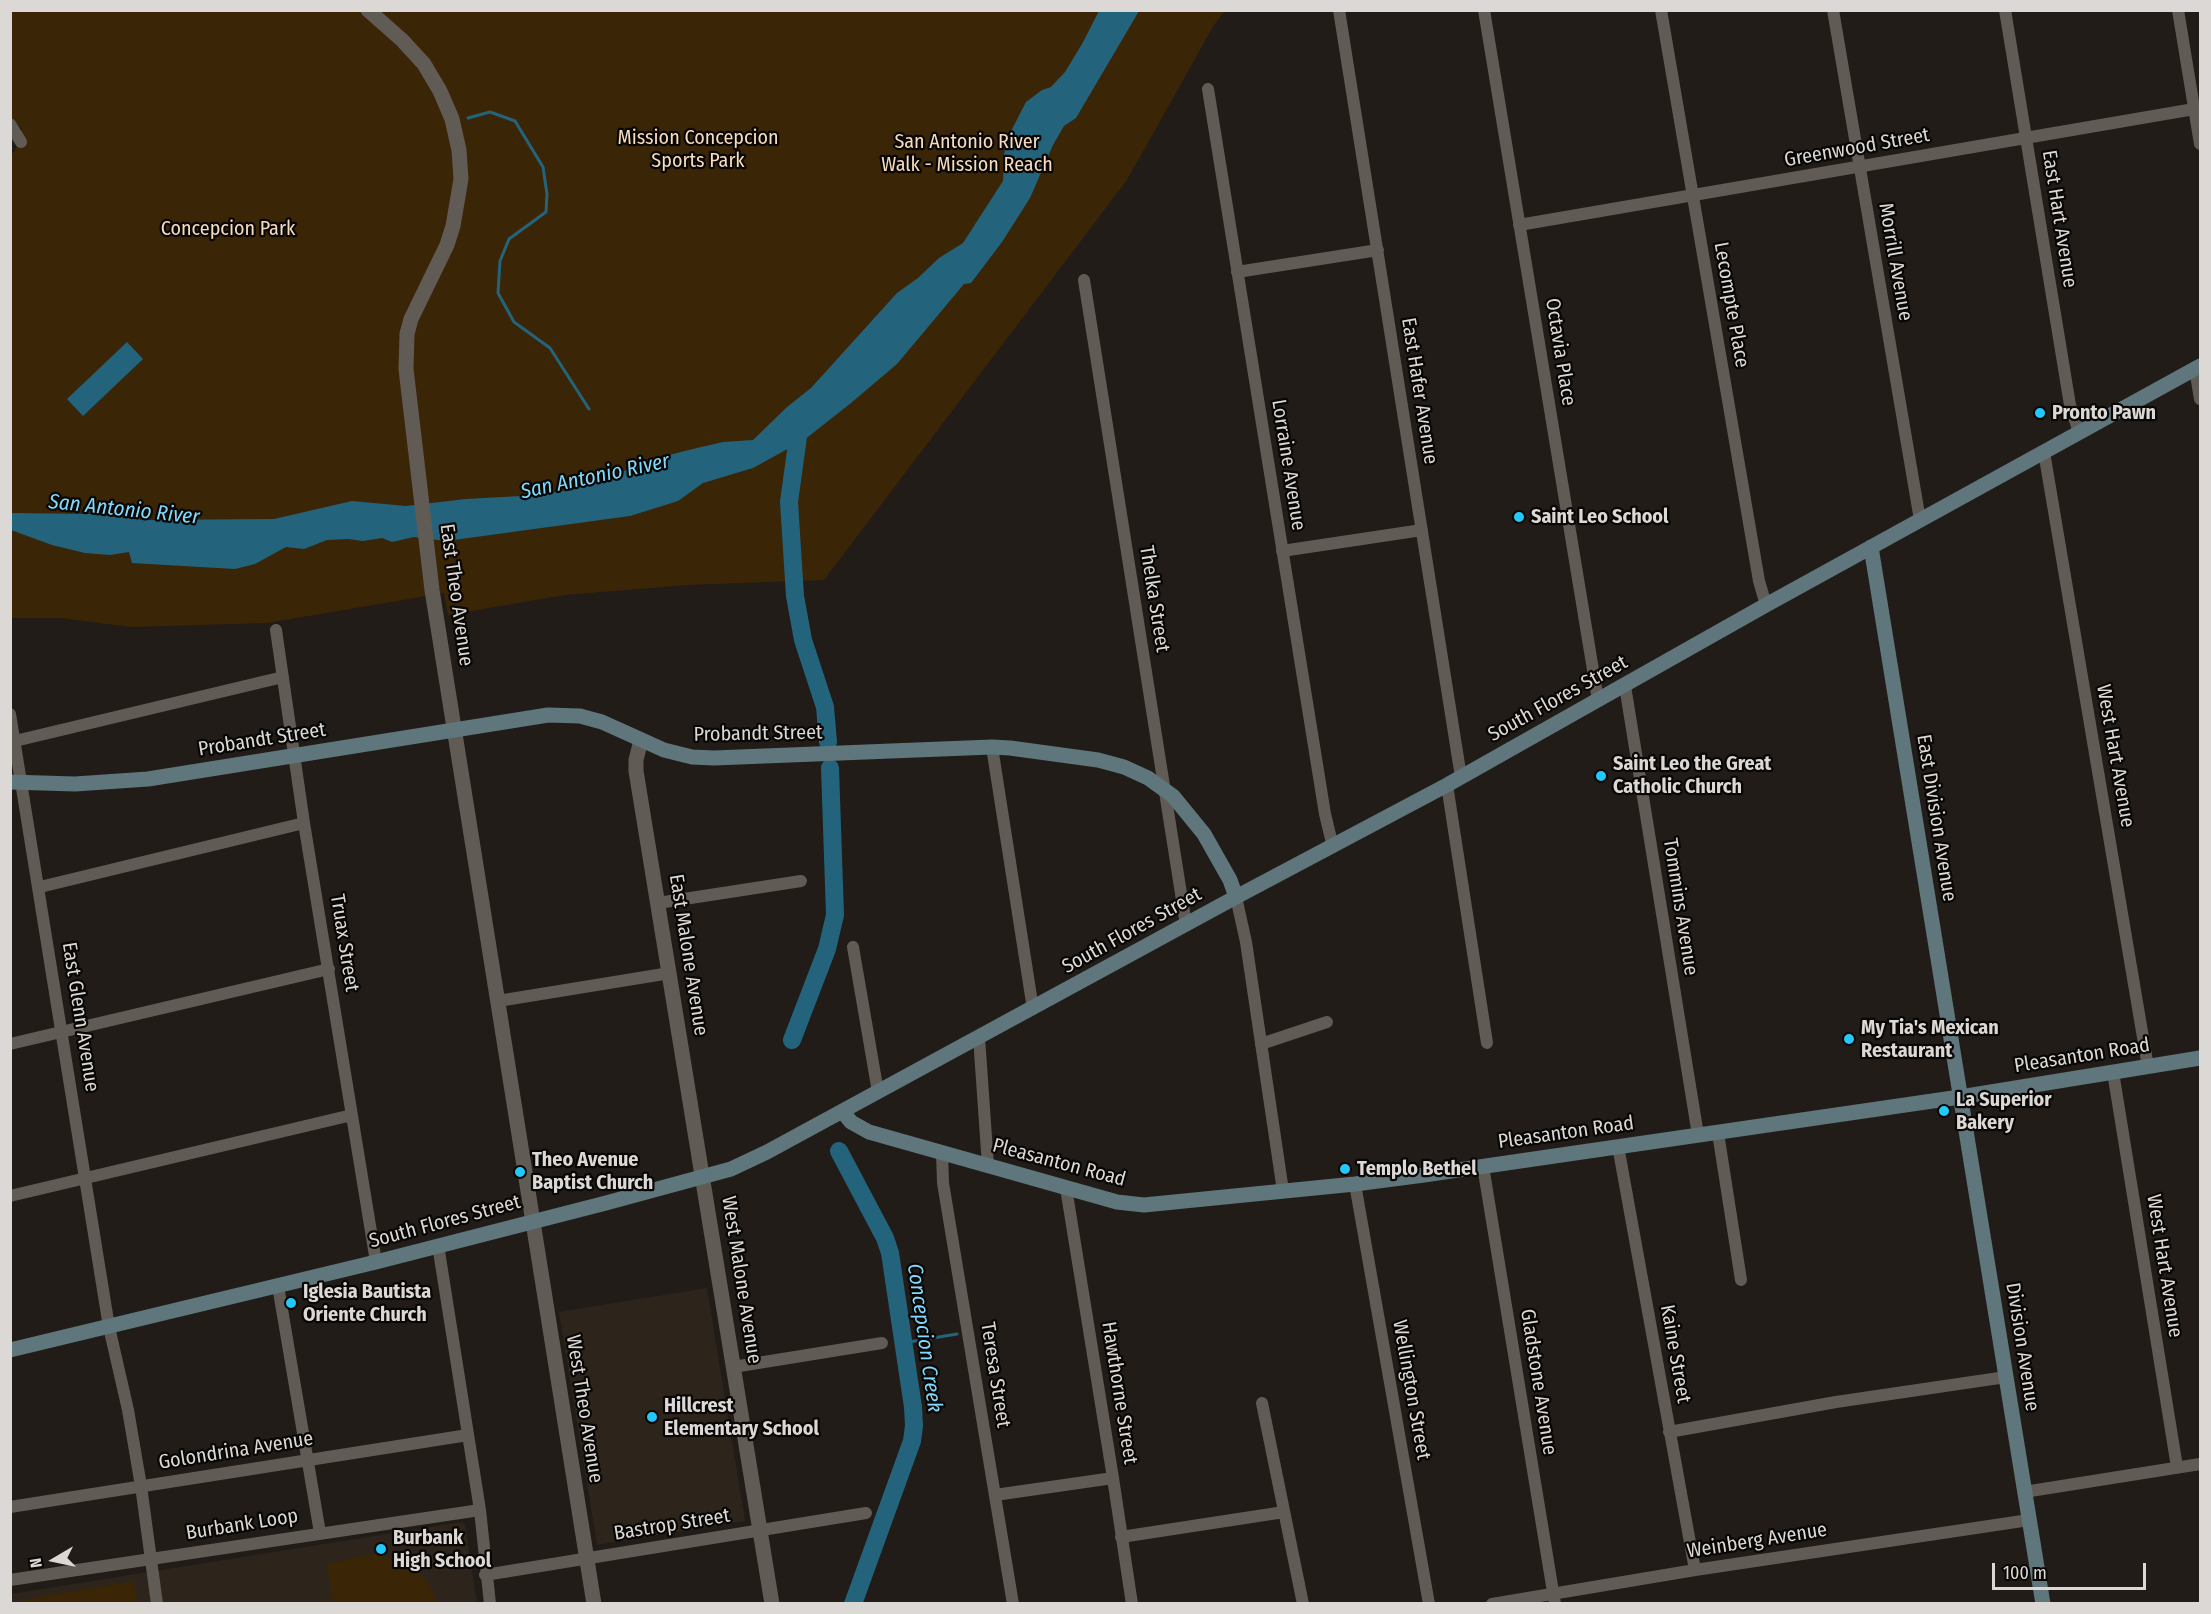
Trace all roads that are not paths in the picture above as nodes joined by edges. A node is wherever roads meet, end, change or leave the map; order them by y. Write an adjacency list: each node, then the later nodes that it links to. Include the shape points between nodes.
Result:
1 (368, 10): 34 (street, East Theo Avenue, via 424,64 452,119 459,150 460,179 453,226 418,302 407,334 406,361 432,590)
2 (1339, 10): 17 (street, East Hafer Avenue)
3 (1484, 10): 16 (street, Octavia Place)
4 (1661, 10): 15 (street, Lecompte Place)
5 (1833, 10): 14 (street, Morrill Avenue)
6 (2005, 10): 11 (street, East Hart Avenue)
7 (2178, 10): 9 (street)
8 (1208, 89): 18 (street, Lorraine Avenue)
9 (2198, 109): 11 (street, Greenwood Street); 13 (street)
10 (10, 124): 12 (street)
11 (2026, 139): 14 (street, Greenwood Street); 22 (street, East Hart Avenue, via 2070,405)
12 (21, 142)
13 (2200, 144)
14 (1859, 168): 15 (street, Greenwood Street); 24 (street, Morrill Avenue)
15 (1693, 195): 16 (street, Greenwood Street); 28 (street, Lecompte Place)
16 (1519, 225): 32 (street, Octavia Place)
17 (1377, 250): 18 (street); 25 (street, East Hafer Avenue)
18 (1237, 272): 27 (street, Lorraine Avenue)
19 (1084, 279): 42 (street, Thelka Street)
20 (2198, 368): 21 (street); 22 (main road, South Flores Street)
21 (2200, 399)
22 (2079, 432): 23 (main road, South Flores Street)
23 (2044, 452): 24 (main road, South Flores Street); 62 (street, West Hart Avenue)
24 (1920, 520): 26 (main road, South Flores Street)
25 (1422, 530): 27 (street); 39 (street, East Hafer Avenue)
26 (1871, 547): 28 (main road, South Flores Street); 65 (main road, East Division Avenue)
27 (1282, 551): 44 (street, Lorraine Avenue)
28 (1766, 605): 31 (main road, South Flores Street)
29 (276, 630): 30 (street, Truax Street)
30 (283, 677): 36 (street); 38 (street, Truax Street)
31 (1625, 686): 32 (main road, South Flores Street); 69 (street, Tommins Avenue)
32 (1598, 700): 39 (main road, South Flores Street)
33 (10, 714): 36 (street, East Glenn Avenue)
34 (455, 729): 35 (main road, Probandt Street, via 570,715 602,722); 38 (main road, Probandt Street); 53 (street, East Theo Avenue)
35 (641, 740): 37 (main road, Probandt Street, via 676,754 714,758); 48 (street, East Malone Avenue, via 636,771)
36 (15, 741): 40 (street, East Glenn Avenue)
37 (992, 747): 42 (main road, Probandt Street, via 1098,760 1136,772); 54 (street)
38 (294, 756): 40 (main road, Probandt Street, via 126,782); 43 (street, Truax Street)
39 (1461, 777): 41 (main road, South Flores Street)
40 (17, 782): 46 (street, East Glenn Avenue)
41 (1447, 785): 44 (main road, South Flores Street); 58 (street)
42 (1164, 789): 47 (main road, Probandt Street, via 1204,834); 49 (street, Thelka Street)
43 (304, 823): 46 (street); 51 (street, Truax Street)
44 (1333, 847): 47 (main road, South Flores Street)
45 (801, 881): 48 (street)
46 (40, 887): 56 (street, East Glenn Avenue)
47 (1236, 897): 49 (main road, South Flores Street); 60 (street)
48 (658, 903): 52 (street, East Malone Avenue)
49 (1186, 925): 54 (main road, South Flores Street)
50 (853, 947): 64 (street)
51 (329, 969): 56 (street); 67 (street, Truax Street)
52 (670, 973): 53 (street); 74 (street, East Malone Avenue)
53 (498, 1001): 80 (street, East Theo Avenue)
54 (1033, 1009): 57 (main road, South Flores Street)
55 (1327, 1022): 60 (street)
56 (62, 1031): 59 (street); 75 (street, East Glenn Avenue)
57 (978, 1037): 64 (main road, South Flores Street); 72 (street)
58 (1487, 1043)
59 (10, 1044)
60 (1261, 1044): 78 (street)
61 (2200, 1058): 62 (main road, Pleasanton Road)
62 (2148, 1066): 63 (main road, Pleasanton Road)
63 (2113, 1072): 65 (main road, Pleasanton Road); 95 (street, West Hart Avenue)
64 (878, 1092): 66 (main road, South Flores Street)
65 (1960, 1096): 68 (main road, Pleasanton Road); 89 (main road, Division Avenue)
66 (843, 1112): 71 (main road, Pleasanton Road, via 851,1122 869,1132); 74 (main road, South Flores Street, via 731,1169)
67 (352, 1115): 75 (street); 82 (street, Truax Street)
68 (1718, 1133): 69 (main road, Pleasanton Road); 83 (street)
69 (1698, 1135): 70 (main road, Pleasanton Road)
70 (1618, 1146): 73 (main road, Pleasanton Road); 91 (street, Kaine Street)
71 (942, 1154): 72 (main road, Pleasanton Road); 99 (street, Teresa Street)
72 (988, 1166): 77 (main road, Pleasanton Road)
73 (1483, 1166): 76 (main road, Pleasanton Road); 113 (street, Gladstone Avenue)
74 (703, 1177): 80 (main road, South Flores Street); 88 (street, West Malone Avenue)
75 (85, 1179): 79 (street); 85 (street, East Glenn Avenue)
76 (1354, 1184): 78 (main road, Pleasanton Road); 121 (street, Wellington Street)
77 (1066, 1188): 78 (main road, Pleasanton Road, via 1132,1205); 96 (street, Hawthorne Street)
78 (1283, 1191)
79 (10, 1196)
80 (532, 1221): 81 (main road, South Flores Street); 108 (street, West Theo Avenue)
81 (438, 1245): 82 (main road, South Flores Street); 92 (street)
82 (376, 1262): 84 (main road, South Flores Street)
83 (1741, 1280)
84 (278, 1286): 85 (main road, South Flores Street); 93 (street)
85 (110, 1327): 87 (main road, South Flores Street); 97 (street, East Glenn Avenue)
86 (882, 1343): 88 (street)
87 (10, 1350)
88 (733, 1367): 105 (street, West Malone Avenue)
89 (2006, 1377): 91 (street); 98 (main road, Division Avenue)
90 (1262, 1403): 102 (street)
91 (1669, 1432): 110 (street, Kaine Street)
92 (468, 1434): 93 (street, Golondrina Avenue); 101 (street)
93 (307, 1459): 97 (street, Golondrina Avenue); 106 (street)
94 (2200, 1464): 95 (street)
95 (2177, 1467): 98 (street)
96 (1113, 1478): 99 (street); 107 (street, Hawthorne Street)
97 (141, 1486): 100 (street, Golondrina Avenue); 109 (street, East Glenn Avenue)
98 (2024, 1492): 104 (main road, Division Avenue)
99 (995, 1496): 118 (street, Teresa Street)
100 (10, 1507)
101 (480, 1510): 106 (street, Burbank Loop); 111 (street)
102 (1284, 1512): 107 (street); 120 (street)
103 (866, 1513): 105 (street, Bastrop Street)
104 (2029, 1520): 110 (street, Weinberg Avenue); 123 (main road, Division Avenue)
105 (760, 1530): 108 (street, Bastrop Street); 117 (street, West Malone Avenue)
106 (320, 1533): 109 (street, Burbank Loop)
107 (1121, 1537): 119 (street, Hawthorne Street)
108 (586, 1558): 111 (street, Bastrop Street); 116 (street, West Theo Avenue)
109 (150, 1559): 112 (street, Burbank Loop); 114 (street, East Glenn Avenue)
110 (1695, 1570): 113 (street, Weinberg Avenue)
111 (485, 1575): 115 (street)
112 (10, 1580)
113 (1555, 1598): 122 (street, Weinberg Avenue)
114 (157, 1604)
115 (490, 1604)
116 (594, 1604)
117 (772, 1604)
118 (1013, 1604)
119 (1132, 1604)
120 (1303, 1604)
121 (1430, 1604)
122 (1492, 1604)
123 (2043, 1604)

